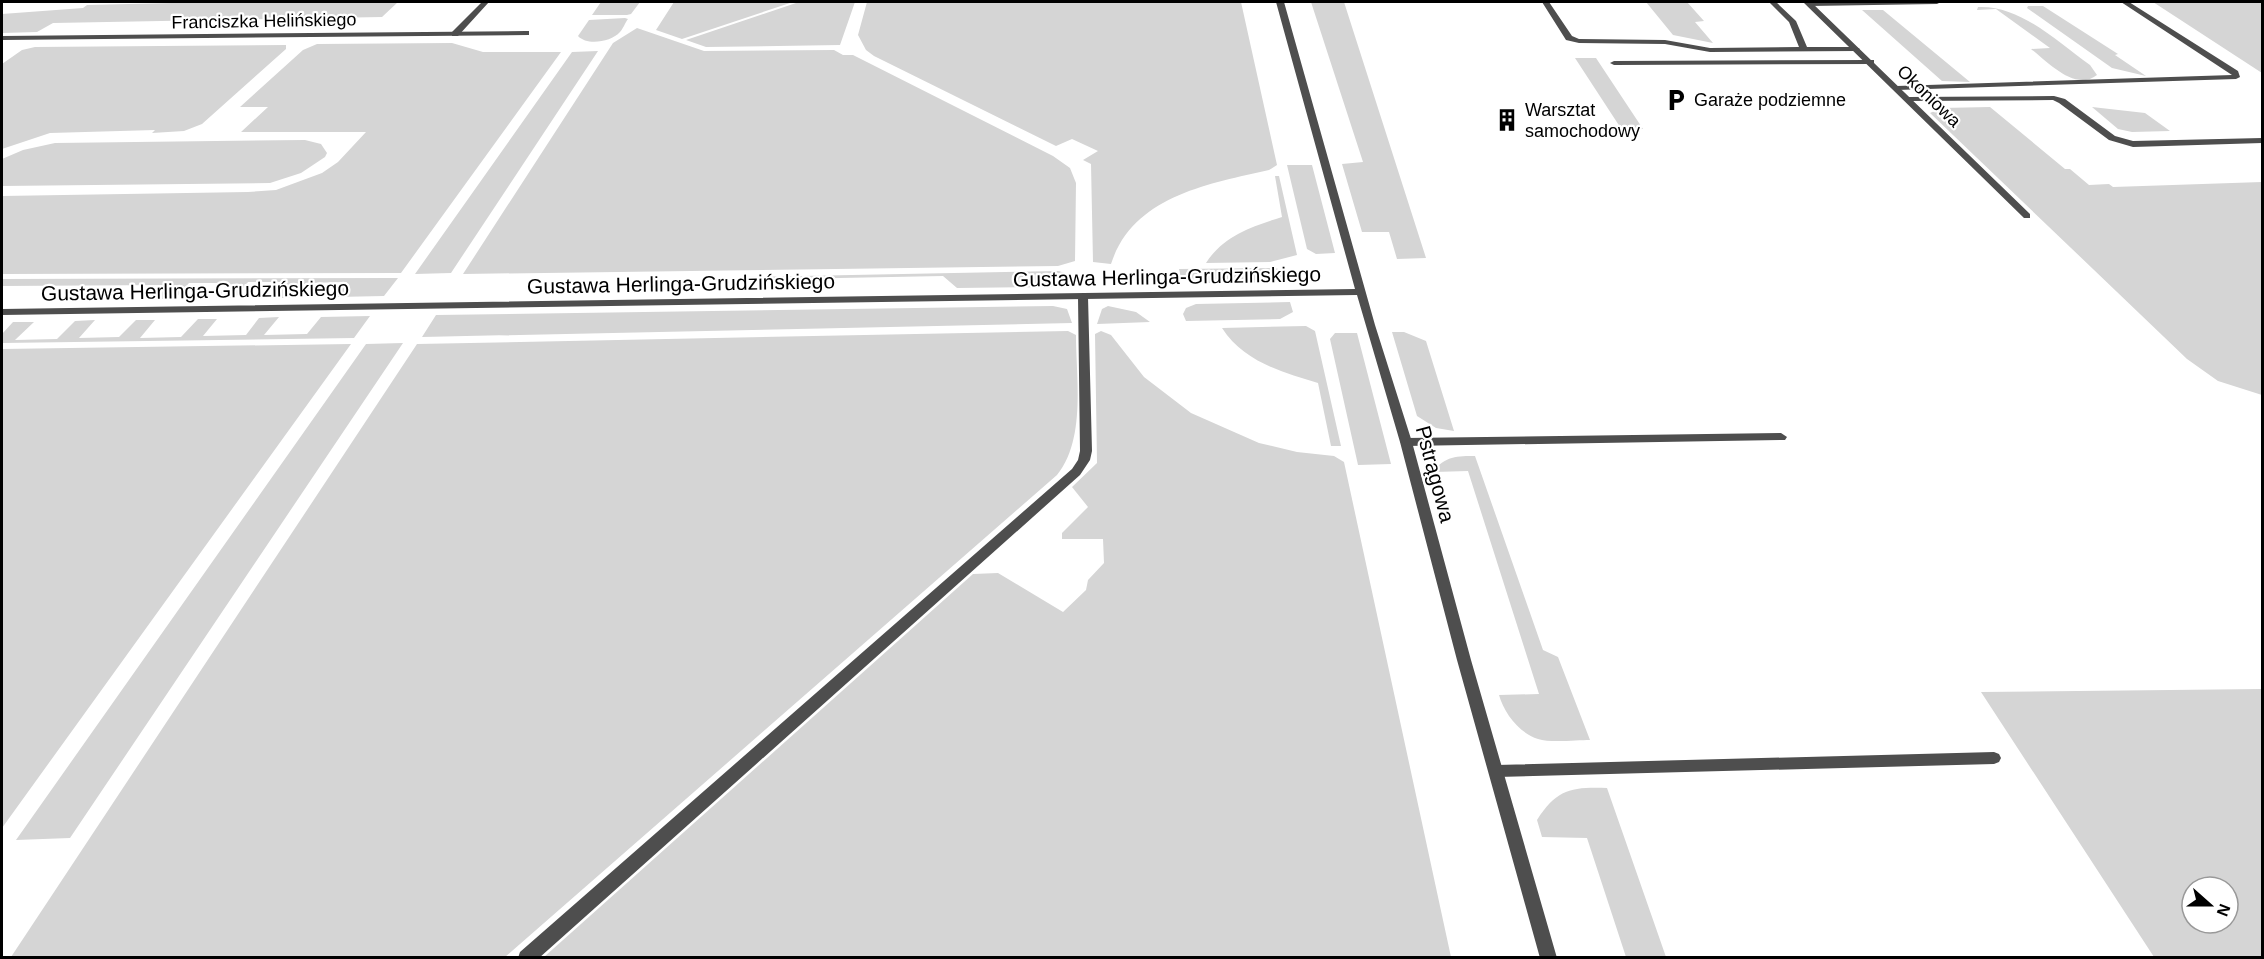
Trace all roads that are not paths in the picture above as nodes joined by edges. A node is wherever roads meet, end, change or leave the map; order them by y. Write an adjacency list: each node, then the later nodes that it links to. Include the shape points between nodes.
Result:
1 (484, 2): 9 (street)
2 (1280, 2): 19 (street, Pstrągowa)
3 (1546, 2): 12 (street, via 1569,38 1579,42 1665,42 1710,51)
4 (1773, 2): 12 (street, via 1792,21)
5 (1937, 2): 7 (street)
6 (2125, 2): 15 (street, via 2236,77)
7 (1808, 3): 11 (street, Okoniowa)
8 (526, 33): 9 (street, Franciszka Helińskiego)
9 (455, 34): 10 (street, Franciszka Helińskiego)
10 (2, 38)
11 (1856, 49): 12 (street); 13 (street, Okoniowa)
12 (1804, 50)
13 (1871, 62): 14 (street); 15 (street, Okoniowa)
14 (1614, 63)
15 (1897, 88): 16 (street, Okoniowa)
16 (1908, 99): 17 (street, via 2054,98 2112,138 2133,144); 18 (street, Okoniowa)
17 (2262, 141)
18 (2027, 216)
19 (1361, 292): 20 (street, Gustawa Herlinga-Grudzińskiego); 23 (street, Pstrągowa)
20 (1083, 297): 21 (street, Gustawa Herlinga-Grudzińskiego); 26 (street, via 1086,451 1076,472)
21 (2, 312)
22 (1781, 437): 23 (street)
23 (1406, 442): 25 (street, Pstrągowa)
24 (1994, 758): 25 (street)
25 (1497, 771): 27 (street, Pstrągowa)
26 (526, 957)
27 (1549, 957)

